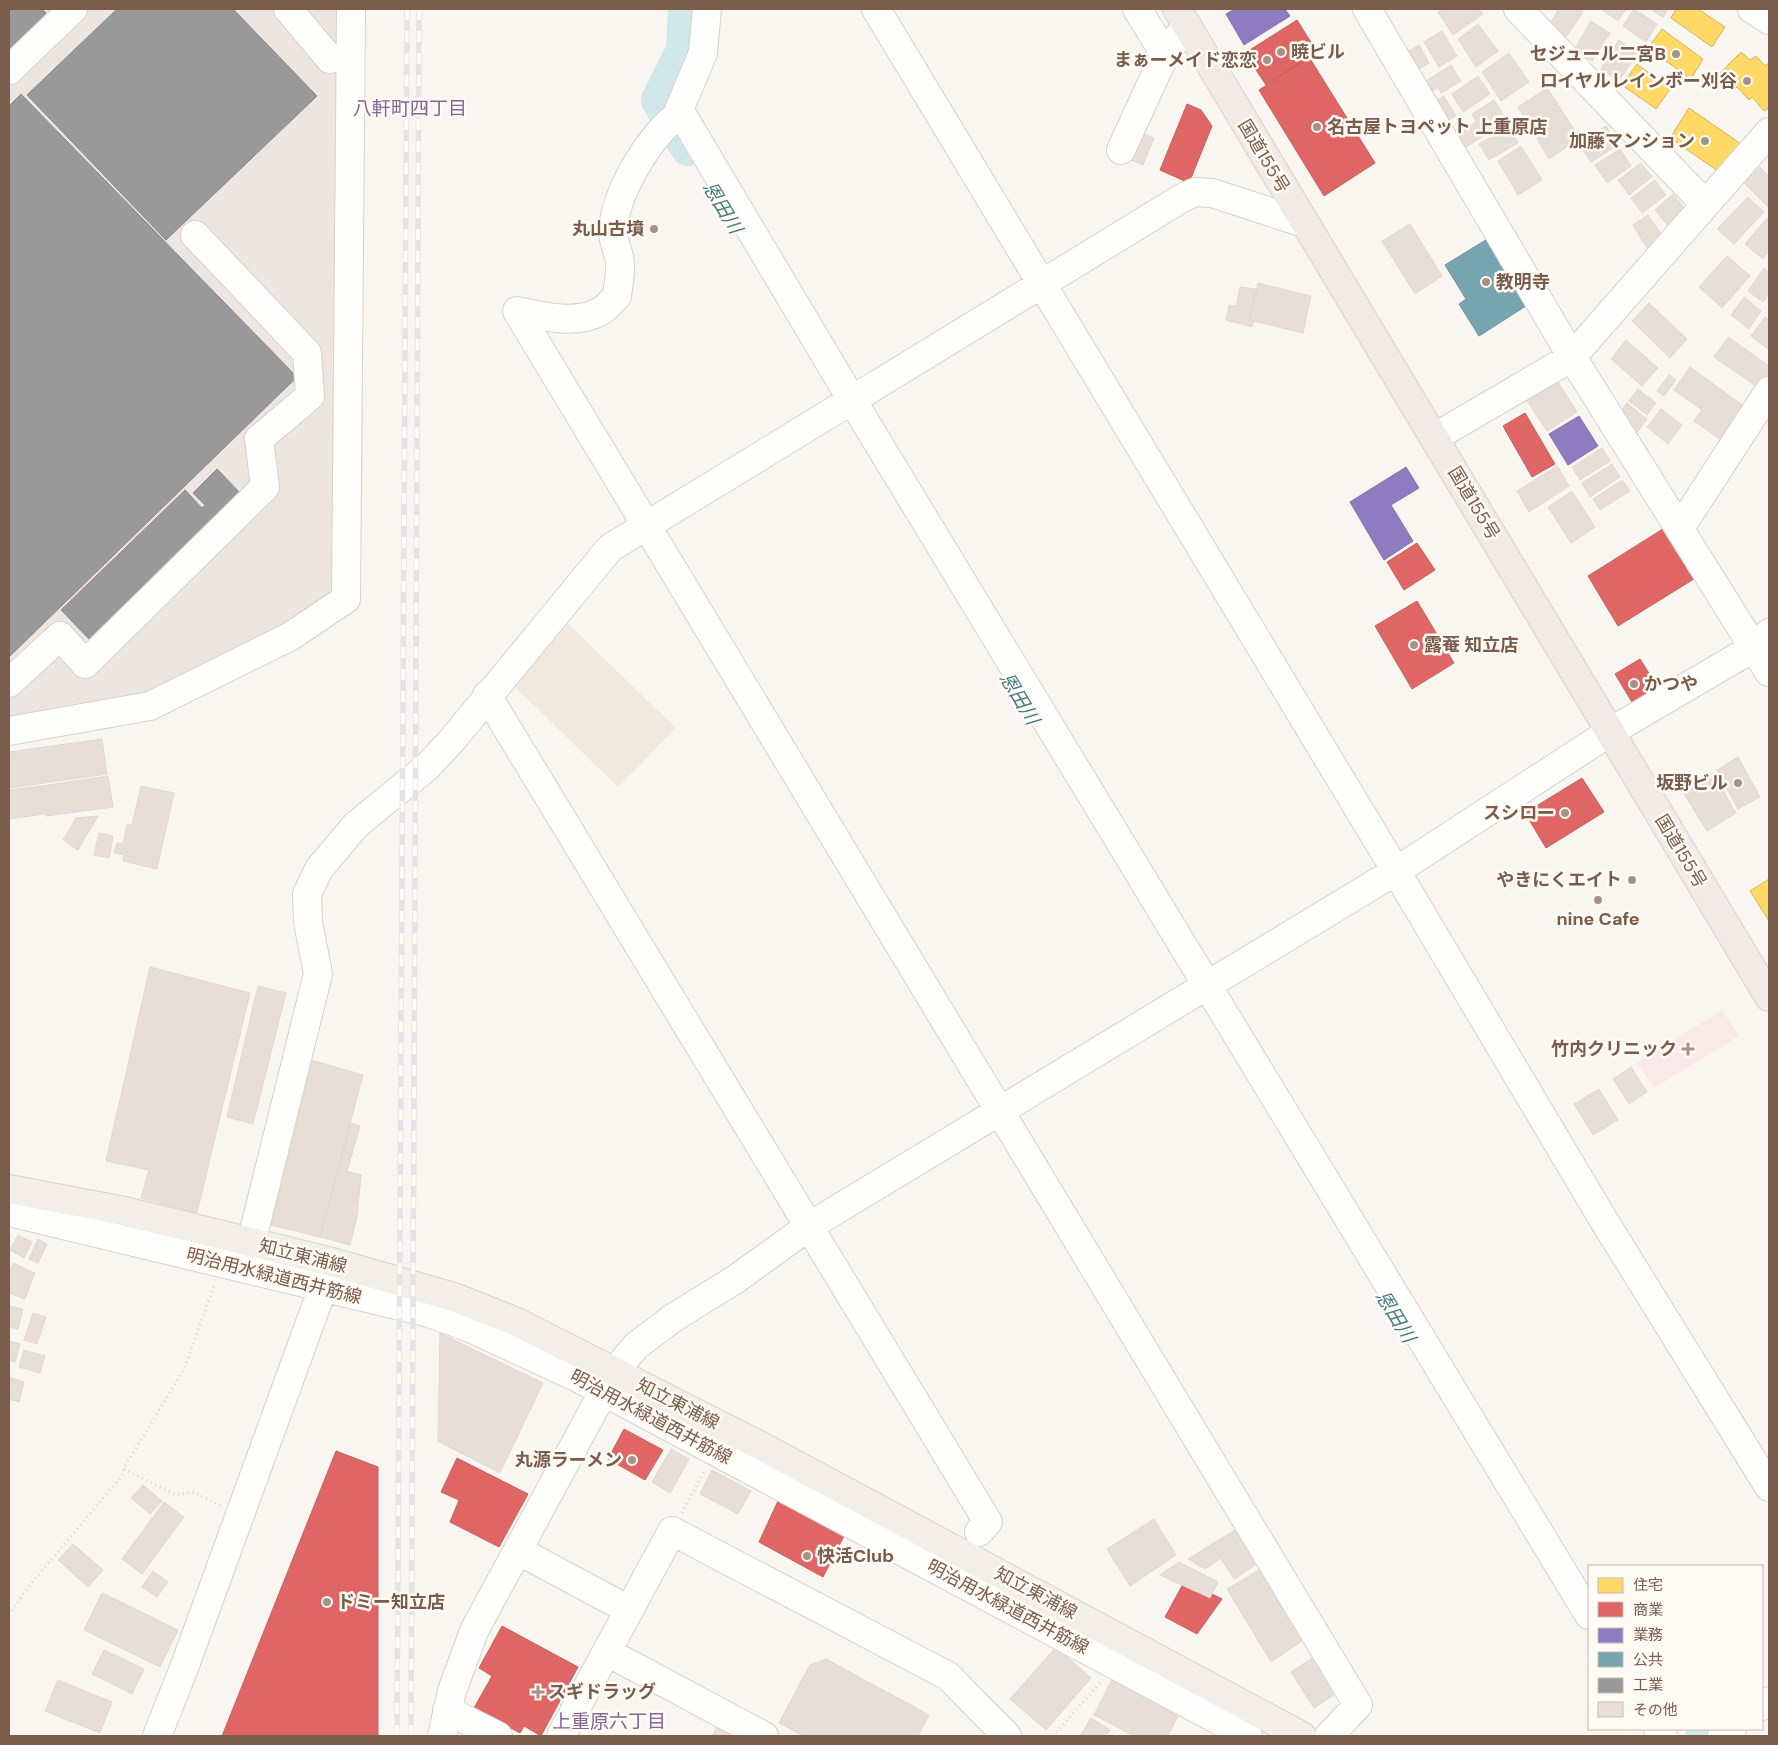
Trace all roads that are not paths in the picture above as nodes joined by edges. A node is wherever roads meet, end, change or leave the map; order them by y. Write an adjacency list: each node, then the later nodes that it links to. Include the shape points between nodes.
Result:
1 (73, 9): 14 (street)
2 (288, 9): 13 (street)
3 (351, 9): 32 (street, via 346,599 291,636 150,706)
4 (707, 9): 15 (street, via 703,53)
5 (876, 9): 21 (street)
6 (1137, 9): 12 (street)
7 (1367, 9): 22 (street)
8 (1518, 9): 18 (street)
9 (1752, 9): 11 (street)
10 (1182, 17): 12 (street); 19 (highway, 国道155号)
11 (1769, 20)
12 (1165, 54): 17 (street)
13 (330, 59)
14 (9, 70)
15 (675, 117): 24 (street); 26 (street, via 631,174 615,207 613,234 620,261 617,296 600,312 580,317 546,317 516,311)
16 (1769, 132): 18 (street)
17 (1121, 150)
18 (1705, 204): 22 (street)
19 (1304, 223): 21 (street, via 1212,193 1195,192); 25 (highway, 国道155号)
20 (195, 235): 30 (street, via 307,354 310,396 259,439 265,487 85,664 60,636)
21 (1040, 285): 24 (street); 34 (street)
22 (1572, 357): 25 (street); 27 (street)
23 (1769, 391): 27 (street)
24 (852, 400): 26 (street); 35 (street)
25 (1435, 437): 33 (highway, 国道155号)
26 (646, 526): 31 (street, via 610,548); 37 (street)
27 (1680, 528): 28 (street)
28 (1761, 640): 29 (street); 33 (street)
29 (1769, 672)
30 (9, 683)
31 (487, 695): 39 (street); 40 (street, via 427,767 356,825 319,869 307,894 308,922 318,974)
32 (9, 731)
33 (1610, 732): 34 (street); 36 (highway, 国道155号)
34 (1396, 871): 35 (street); 44 (street, via 1603,1219)
35 (1207, 986): 37 (street); 48 (street)
36 (1769, 997)
37 (1001, 1111): 39 (street); 59 (street, via 1358,1705)
38 (10, 1200): 40 (main road, 知立東浦線, via 124,1211); 42 (street, 明治用水緑道西井筋線, via 223,1263)
39 (808, 1227): 43 (street, via 636,1346); 45 (street, via 988,1522)
40 (251, 1243): 41 (main road, 知立東浦線)
41 (332, 1262): 42 (street); 43 (main road, 知立東浦線, via 454,1298 517,1322)
42 (323, 1288): 43 (street, 明治用水緑道西井筋線, via 429,1313); 51 (street)
43 (609, 1382): 46 (street); 57 (street, 明治用水緑道西井筋線, via 715,1451); 58 (main road, 知立東浦線, via 763,1447)
44 (1769, 1487)
45 (980, 1532)
46 (519, 1551): 47 (street); 50 (street, via 474,1631)
47 (628, 1610): 49 (street); 56 (street, via 672,1531 948,1676)
48 (1588, 1613)
49 (607, 1652): 54 (street); 55 (street)
50 (447, 1710): 52 (street); 53 (street)
51 (157, 1736)
52 (442, 1736)
53 (498, 1736)
54 (561, 1736)
55 (764, 1736)
56 (1007, 1736)
57 (1248, 1736)
58 (1302, 1736)
59 (1329, 1736)

